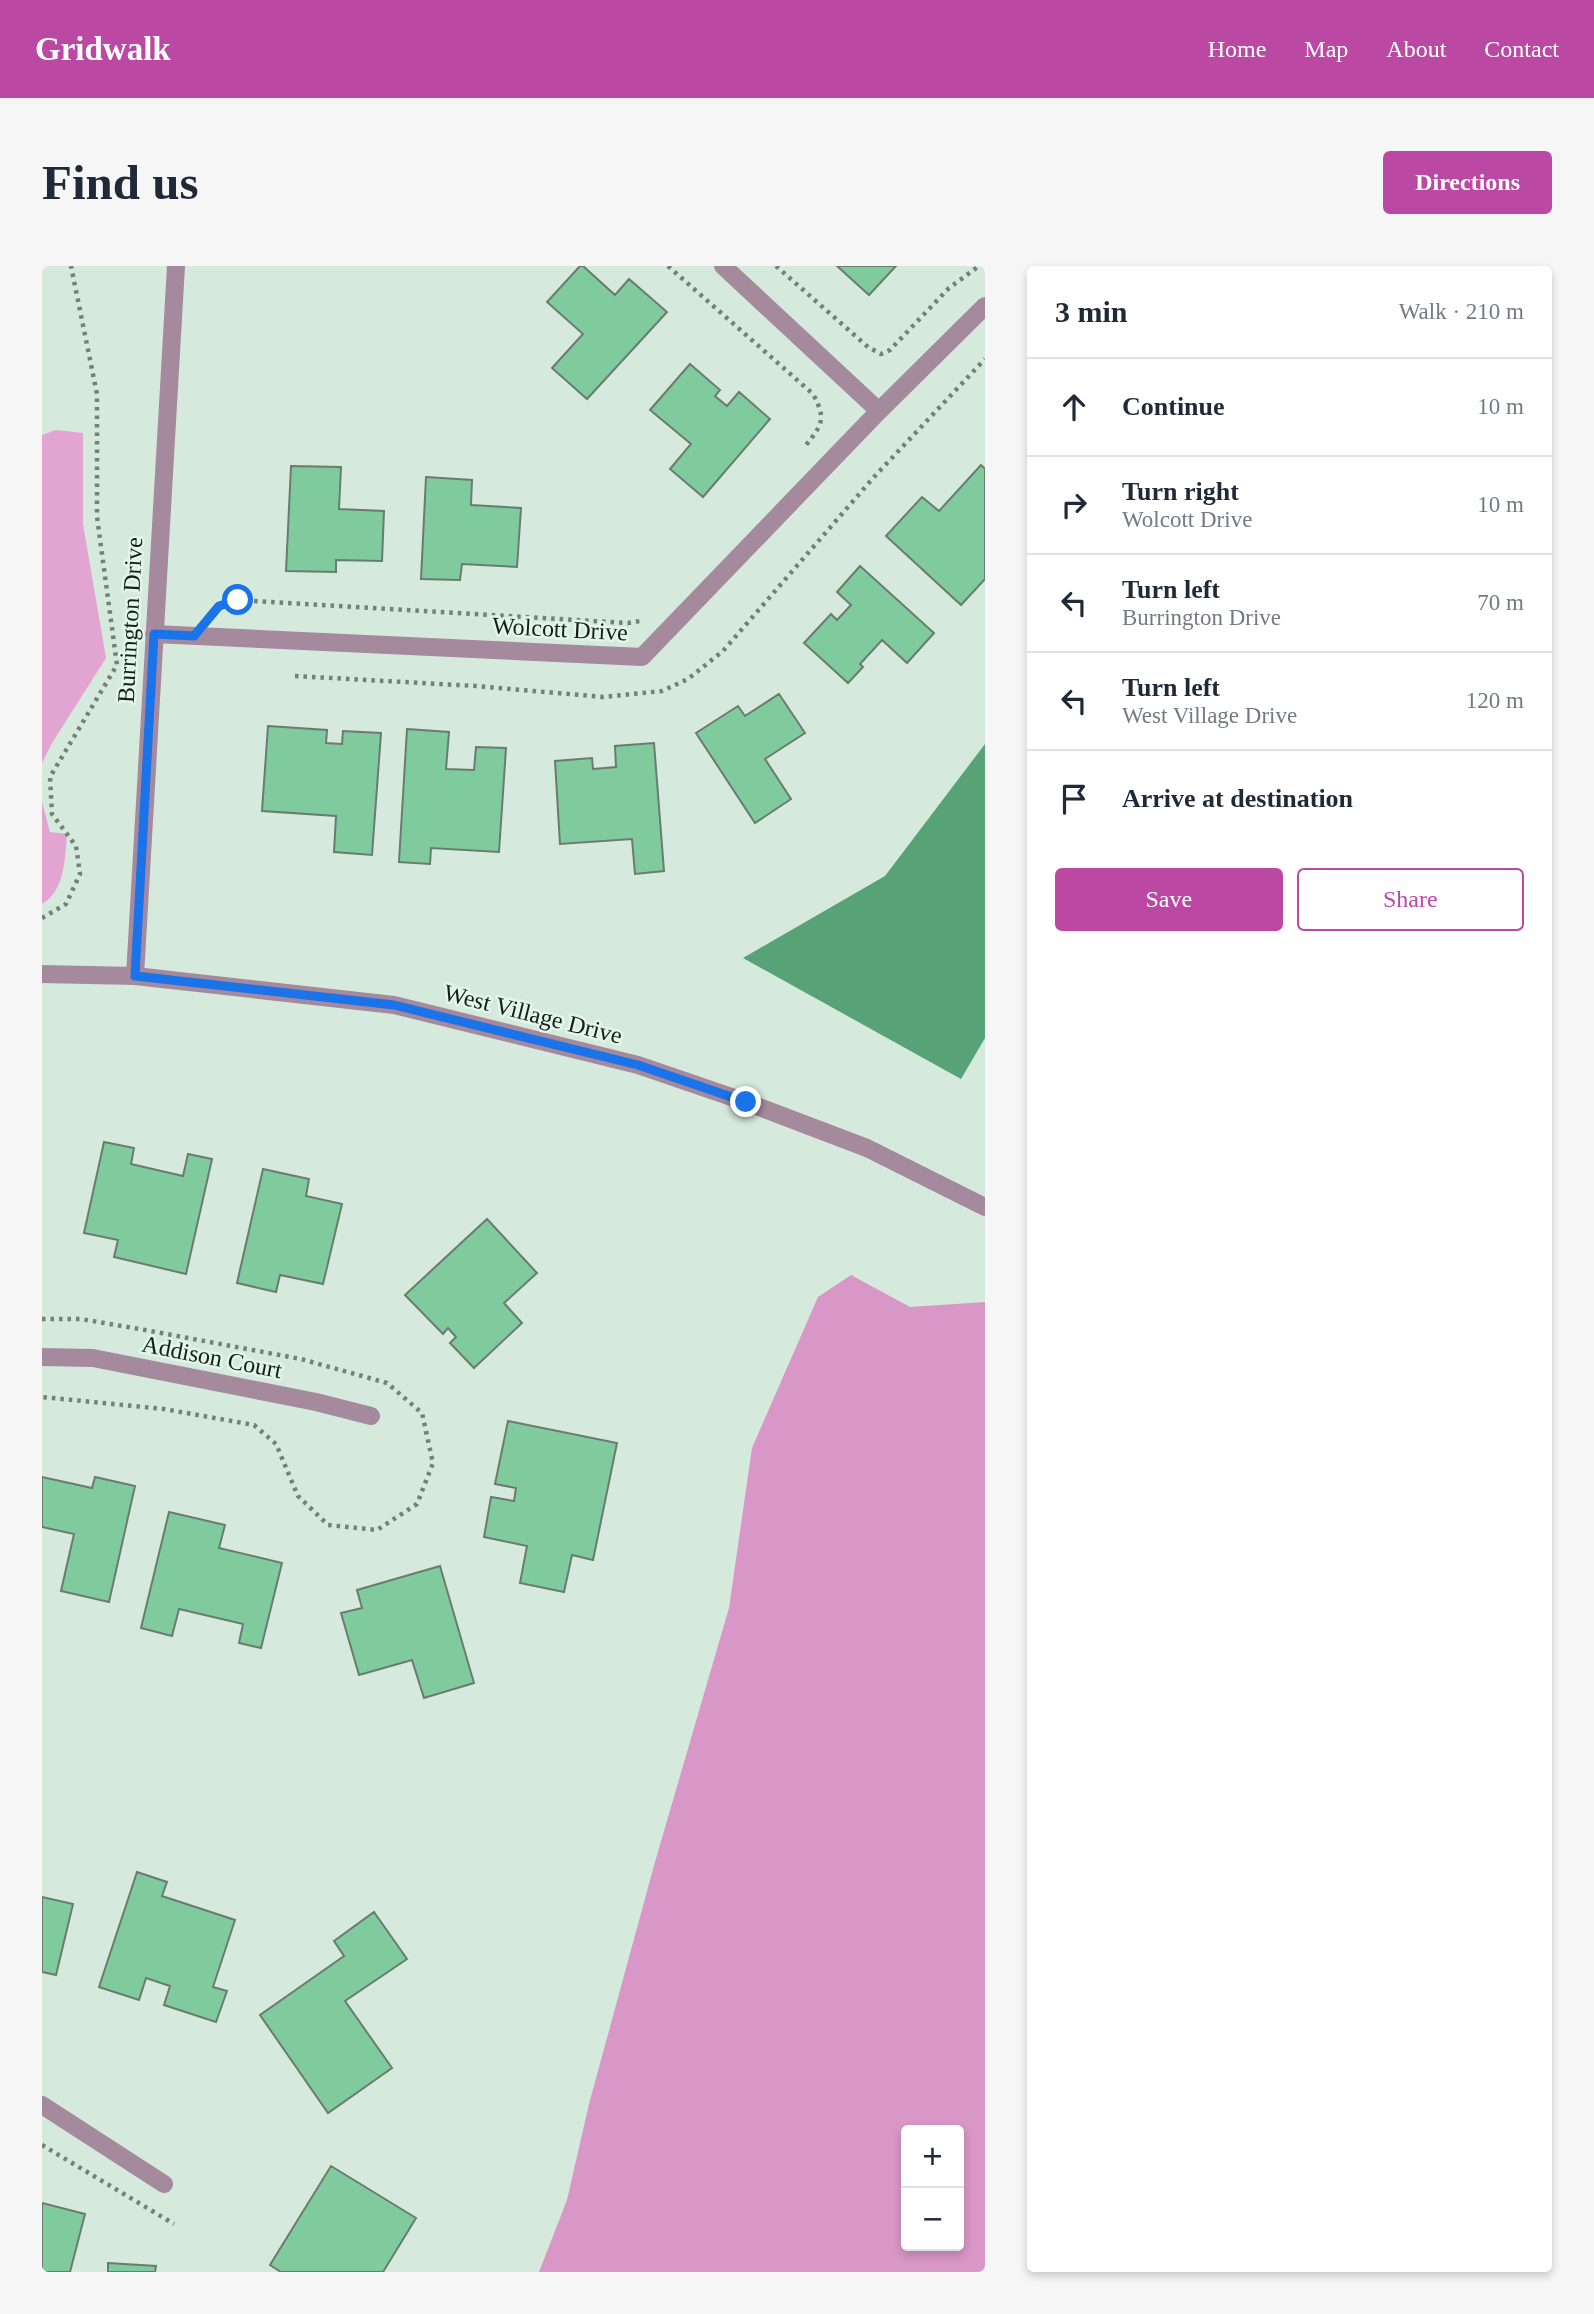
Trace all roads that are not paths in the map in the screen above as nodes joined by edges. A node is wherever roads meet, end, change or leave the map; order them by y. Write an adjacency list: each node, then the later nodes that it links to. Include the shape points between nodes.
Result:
1 (176, 266): 5 (street, Burrington Drive)
2 (723, 266): 4 (street)
3 (985, 306): 4 (street, Wolcott Drive)
4 (879, 411): 5 (street, Wolcott Drive, via 642,657)
5 (154, 634): 7 (street, Burrington Drive)
6 (42, 974): 7 (street, West Village Drive)
7 (135, 976): 8 (street, West Village Drive, via 394,1005 638,1065 867,1148)
8 (985, 1207)
9 (42, 1357): 10 (street, Addison Court, via 93,1358)
10 (371, 1416)
11 (42, 2105): 12 (street)
12 (164, 2184)

